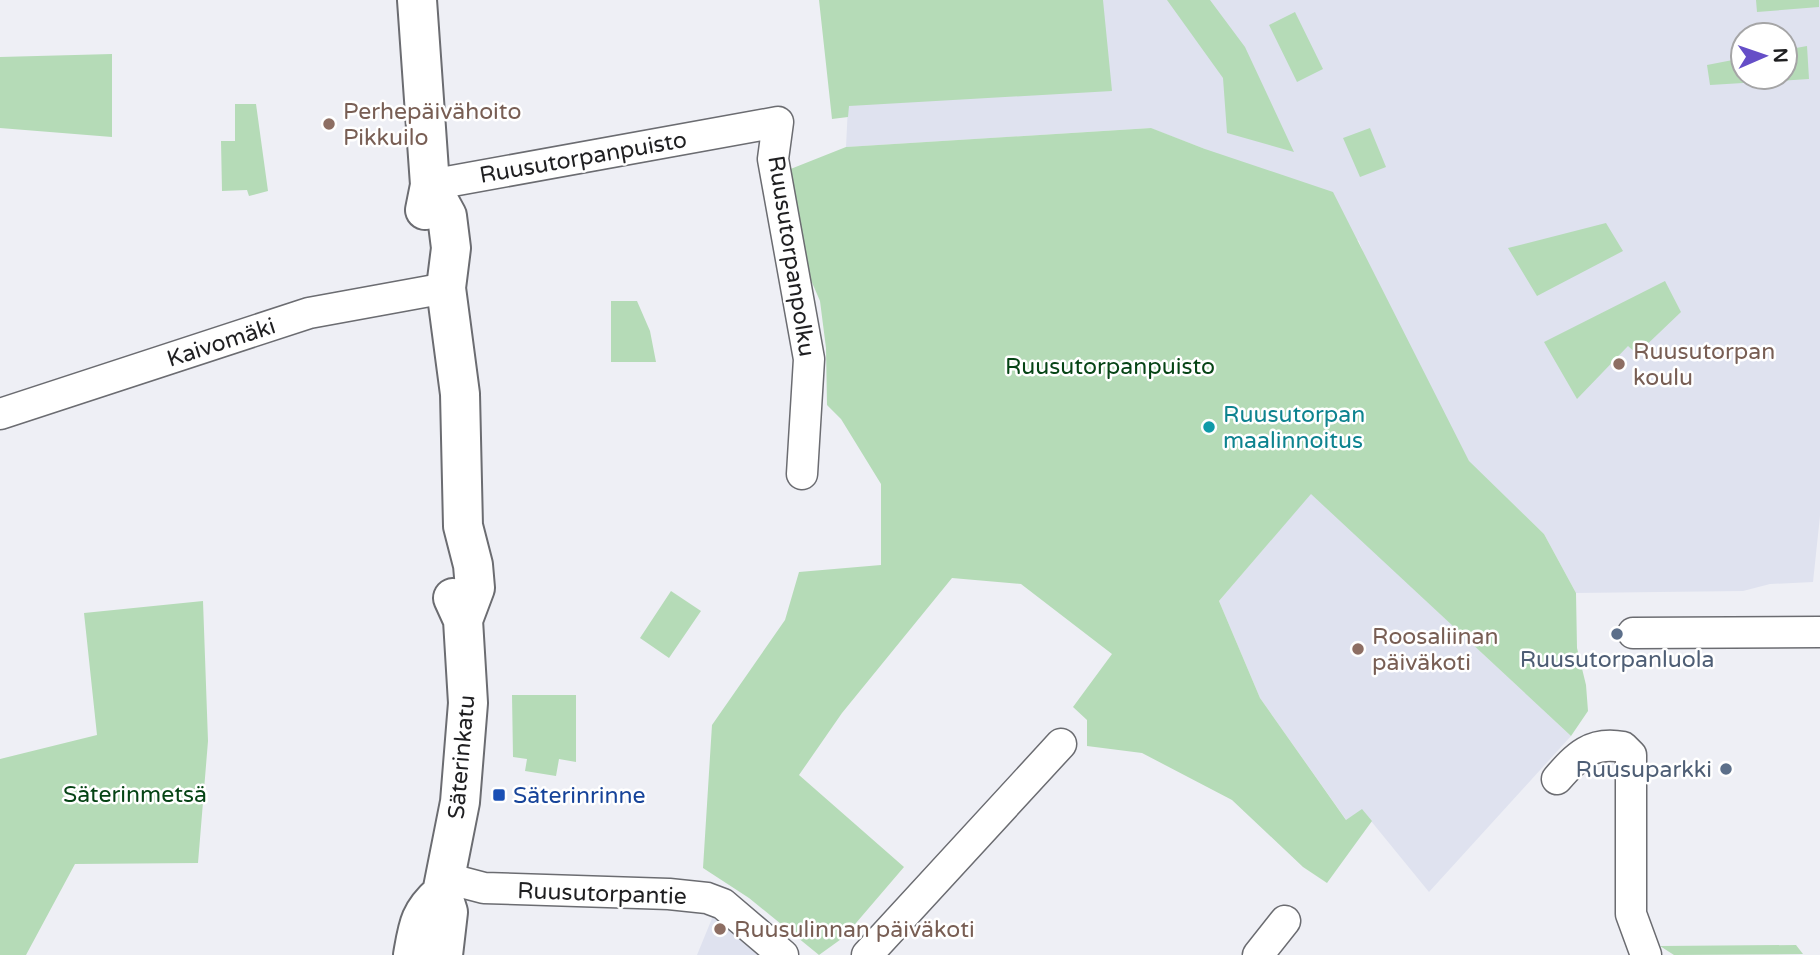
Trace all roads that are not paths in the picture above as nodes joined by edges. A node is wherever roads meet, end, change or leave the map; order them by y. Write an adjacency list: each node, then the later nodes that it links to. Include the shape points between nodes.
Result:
1 (417, 0): 3 (main road, Säterinkatu)
2 (778, 122): 3 (street, Ruusutorpanpuisto); 6 (street, Ruusutorpanpolku, via 773,159 809,359)
3 (430, 185): 4 (main road, Säterinkatu, via 424,219 428,251)
4 (446, 288): 5 (street, Kaivomäki, via 309,313); 11 (main road, Säterinkatu, via 460,394 463,526 475,588 463,620 466,745)
5 (0, 414)
6 (802, 474)
7 (1820, 632): 8 (street)
8 (1633, 633)
9 (1061, 744): 16 (street)
10 (1557, 779): 18 (street, via 1591,747 1623,747 1631,755 1631,914)
11 (444, 886): 13 (main road, Säterinkatu, via 425,908); 14 (main road, Säterinkatu, via 448,912); 15 (street, Ruusutorpantie, via 707,898 723,904)
12 (1285, 921): 17 (street)
13 (413, 955)
14 (443, 955)
15 (783, 955)
16 (867, 955)
17 (1258, 955)
18 (1646, 955)

